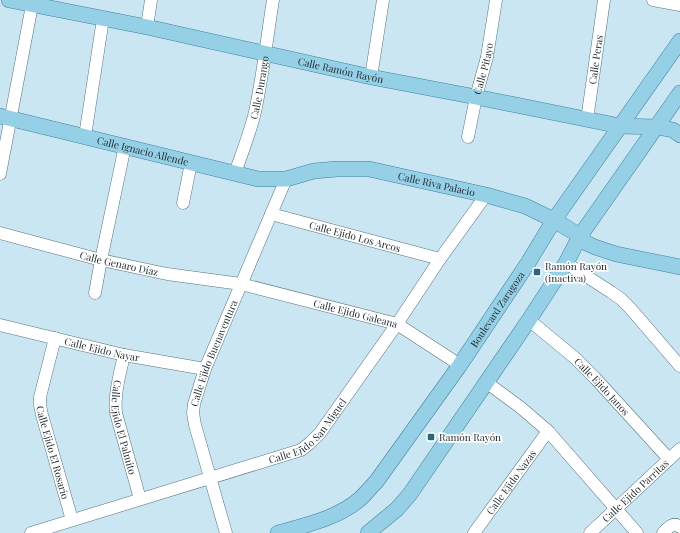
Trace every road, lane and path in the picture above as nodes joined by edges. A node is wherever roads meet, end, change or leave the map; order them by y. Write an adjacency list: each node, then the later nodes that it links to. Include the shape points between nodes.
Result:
1 (9, 0): 8 (main road, Calle Ramón Rayón)
2 (151, 0): 11 (street)
3 (273, 0): 13 (street, Calle Durango)
4 (383, 0): 14 (street)
5 (496, 0): 16 (street, Calle Pitayo, via 487,57)
6 (604, 0): 18 (street, Calle Peras)
7 (653, 0): 9 (street)
8 (32, 2): 10 (main road, Calle Ramón Rayón); 17 (street)
9 (680, 5)
10 (103, 19): 11 (main road, Calle Ramón Rayón); 22 (street)
11 (146, 27): 13 (main road, Calle Ramón Rayón)
12 (680, 41): 19 (main road, Boulevard Zaragoza)
13 (265, 53): 14 (main road, Calle Ramón Rayón); 27 (street, Calle Durango, via 254,113)
14 (371, 77): 16 (main road, Calle Ramón Rayón)
15 (680, 93): 20 (main road)
16 (476, 97): 18 (main road, Calle Ramón Rayón); 23 (street, Calle Pitayo)
17 (6, 117): 22 (main road, Calle Ignacio Allende); 26 (street)
18 (587, 120): 19 (main road, Calle Ramón Rayón)
19 (620, 126): 20 (main road, Calle Ramón Rayón); 32 (main road, Boulevard Zaragoza)
20 (657, 127): 21 (main road, Calle Ramón Rayón); 34 (main road)
21 (678, 132)
22 (85, 136): 24 (main road, Calle Ignacio Allende)
23 (468, 136)
24 (125, 146): 25 (main road, Calle Ignacio Allende); 36 (street)
25 (191, 163): 27 (main road, Calle Ignacio Allende); 30 (street)
26 (0, 174)
27 (235, 174): 28 (main road, Calle Ignacio Allende, via 258,179)
28 (286, 179): 29 (main road, Calle Riva Palacio, via 314,171 369,169); 31 (street, Calle Ejido Buenaventura)
29 (486, 195): 32 (main road, Calle Riva Palacio, via 525,206); 35 (street, Calle Ejido San Miguel)
30 (183, 203)
31 (271, 214): 35 (street, Calle Ejido Los Arcos); 39 (street, Calle Ejido Buenaventura)
32 (554, 220): 34 (main road, Calle Riva Palacio); 46 (main road, Boulevard Zaragoza)
33 (0, 233): 36 (street, Calle Genaro Díaz)
34 (580, 236): 37 (main road); 38 (main road, Calle Riva Palacio, via 586,243 603,251)
35 (440, 259): 42 (street, Calle Ejido San Miguel)
36 (101, 260): 39 (street, Calle Genaro Díaz, via 167,274); 40 (street)
37 (566, 263): 41 (main road); 47 (street, via 611,292 630,308)
38 (680, 266)
39 (241, 284): 42 (street, Calle Ejido Galeana); 48 (street, Calle Ejido Buenaventura)
40 (95, 293)
41 (529, 320): 49 (main road); 52 (street, Calle Ejido Janos, via 575,358)
42 (397, 324): 46 (street, Calle Ejido Galeana); 53 (street, Calle Ejido San Miguel, via 320,433 310,443 301,450)
43 (0, 325): 44 (street, Calle Ejido Nayar)
44 (55, 338): 45 (street, Calle Ejido Nayar); 56 (street, Calle Ejido El Rosario, via 40,405)
45 (124, 355): 48 (street, Calle Ejido Nayar); 54 (street, Calle Ejido El Palmito, via 115,404)
46 (460, 365): 60 (main road, Boulevard Zaragoza, via 376,482 360,499 339,513)
47 (680, 366)
48 (205, 369): 53 (street, Calle Ejido Buenaventura, via 193,413)
49 (486, 382): 50 (street); 61 (main road, via 410,494 397,509)
50 (548, 431): 55 (street); 62 (street, Calle Ejido Nazas)
51 (680, 449): 52 (street, Calle Ejido Parritas)
52 (669, 459): 55 (street, Calle Ejido Parritas)
53 (210, 478): 54 (street, Calle Ejido San Miguel); 59 (street, Calle Ejido Buenaventura)
54 (140, 499): 56 (street, Calle Ejido San Miguel)
55 (617, 509): 63 (street, Calle Ejido Parritas); 64 (street)
56 (72, 520): 58 (street, Calle Ejido San Miguel)
57 (680, 526): 65 (street, via 672,525)
58 (31, 533)
59 (226, 533)
60 (278, 533)
61 (368, 533)
62 (474, 533)
63 (590, 533)
64 (637, 533)
65 (663, 533)

